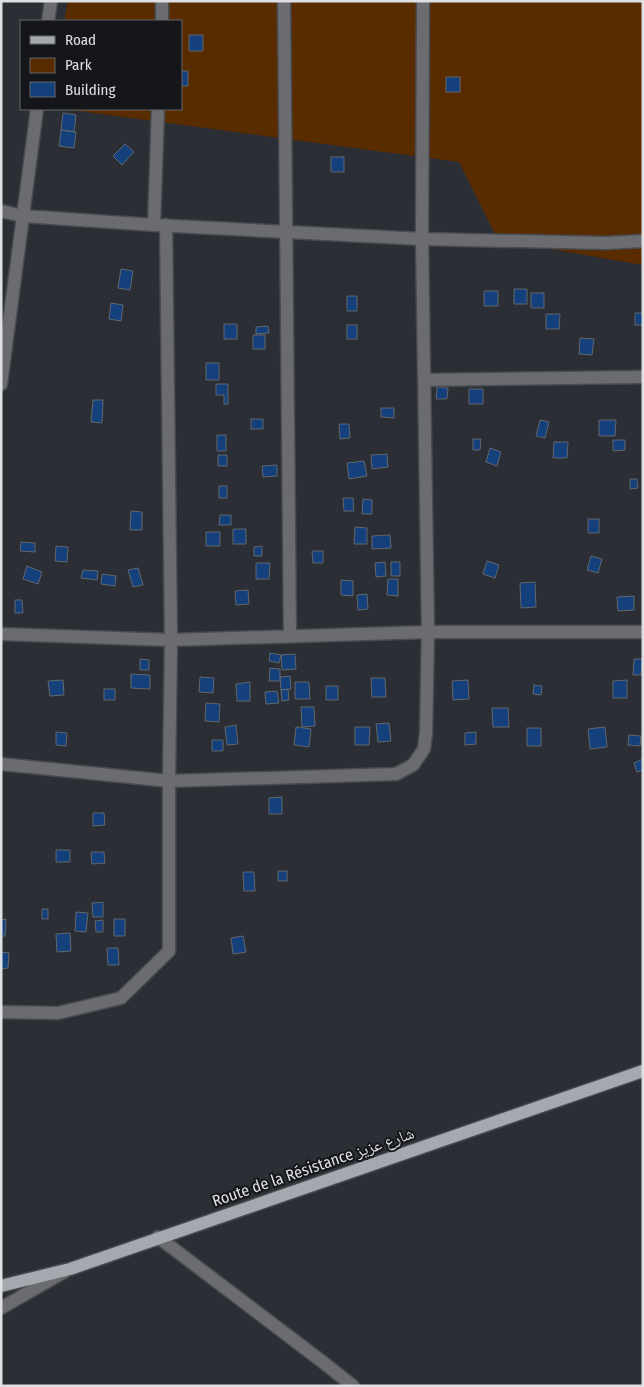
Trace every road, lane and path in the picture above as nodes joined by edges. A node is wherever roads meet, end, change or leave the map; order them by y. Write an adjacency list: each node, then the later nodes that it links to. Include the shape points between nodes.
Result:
1 (51, 1): 5 (street)
2 (162, 1): 6 (street)
3 (284, 1): 12 (street)
4 (423, 1): 13 (street)
5 (48, 20)
6 (162, 20)
7 (37, 110): 10 (street)
8 (158, 110): 11 (street)
9 (1, 212): 10 (street)
10 (23, 216): 11 (street); 17 (street)
11 (160, 225): 12 (street); 22 (street)
12 (286, 232): 13 (street); 21 (street)
13 (422, 238): 14 (street, via 606,243); 16 (street)
14 (643, 241)
15 (643, 377): 16 (street)
16 (424, 380): 18 (street)
17 (1, 384)
18 (428, 632): 19 (street); 21 (street); 24 (street, via 426,732 424,749 413,765 396,774)
19 (643, 632)
20 (1, 634): 22 (street)
21 (290, 636): 22 (street)
22 (171, 640): 24 (street)
23 (1, 764): 24 (street)
24 (169, 782): 25 (street, via 169,951 120,998 58,1013)
25 (1, 1012)
26 (643, 1072): 27 (main road, Route de la Résistance شارع عزيز)
27 (158, 1238): 28 (main road, Route de la Résistance شارع عزيز); 31 (street)
28 (70, 1269): 29 (main road); 30 (street, Route de la Résistance شارع عزيز)
29 (1, 1286)
30 (1, 1308)
31 (353, 1386)

